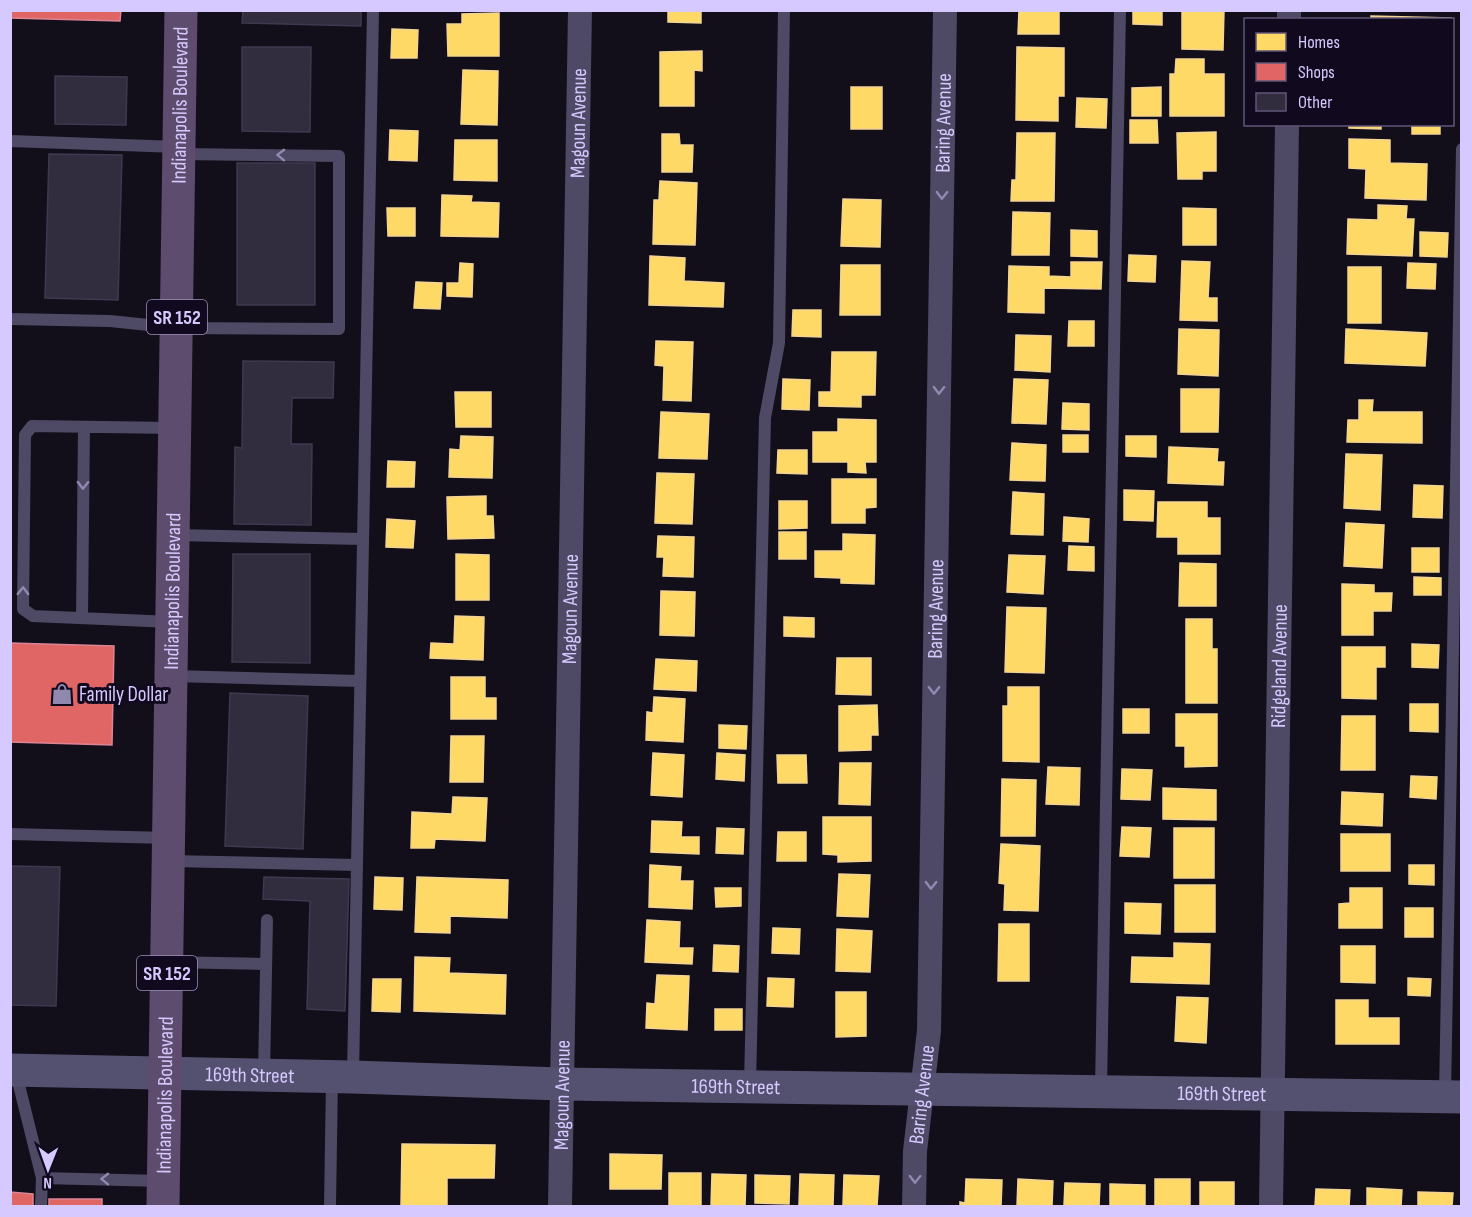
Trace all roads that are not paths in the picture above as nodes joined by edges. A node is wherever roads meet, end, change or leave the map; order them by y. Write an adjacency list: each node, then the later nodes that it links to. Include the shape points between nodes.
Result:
1 (181, 10): 10 (main road, Indianapolis Boulevard / SR 152)
2 (373, 10): 16 (lane)
3 (579, 10): 31 (street, Magoun Avenue)
4 (784, 10): 32 (lane, via 778,343 765,418)
5 (945, 10): 33 (street, Baring Avenue, one-way to 33, via 929,1019)
6 (1120, 10): 34 (lane)
7 (1287, 126): 35 (street, Ridgeland Avenue)
8 (10, 141): 10 (lane)
9 (1461, 149): 36 (lane)
10 (179, 150): 12 (main road, Indianapolis Boulevard / SR 152); 12 (lane, one-way to 10, via 339,329 339,156)
11 (10, 319): 12 (lane, via 110,321)
12 (177, 328): 14 (main road, Indianapolis Boulevard / SR 152)
13 (84, 427): 14 (lane); 17 (lane, one-way to 17); 17 (lane, one-way to 13, via 33,616 23,609 25,435 32,426)
14 (176, 429): 15 (main road, Indianapolis Boulevard / SR 152)
15 (174, 535): 16 (lane); 18 (main road, Indianapolis Boulevard / SR 152)
16 (363, 539): 20 (lane)
17 (82, 618): 18 (lane)
18 (173, 622): 19 (main road, Indianapolis Boulevard / SR 152)
19 (172, 676): 20 (lane); 22 (main road, Indianapolis Boulevard / SR 152)
20 (360, 681): 23 (lane)
21 (10, 834): 22 (lane)
22 (169, 849): 23 (lane); 25 (main road, Indianapolis Boulevard / SR 152)
23 (357, 865): 30 (lane)
24 (267, 920): 26 (lane)
25 (167, 962): 26 (lane); 28 (main road, Indianapolis Boulevard / SR 152)
26 (266, 964): 29 (lane)
27 (13, 1070): 28 (street, 169th Street); 37 (lane)
28 (165, 1073): 29 (street, 169th Street); 38 (main road, Indianapolis Boulevard / SR 152)
29 (264, 1075): 30 (street, 169th Street)
30 (342, 1077): 31 (street, 169th Street); 40 (lane)
31 (562, 1084): 32 (street, 169th Street); 41 (street, Magoun Avenue)
32 (750, 1087): 33 (street, 169th Street)
33 (922, 1089): 34 (street, 169th Street); 42 (street, Baring Avenue, one-way to 42)
34 (1101, 1092): 35 (street, 169th Street)
35 (1273, 1095): 36 (street, 169th Street); 43 (street, Ridgeland Avenue)
36 (1453, 1096)
37 (42, 1178): 38 (lane, one-way to 37); 39 (lane)
38 (163, 1194)
39 (41, 1206)
40 (330, 1206)
41 (560, 1206)
42 (914, 1206)
43 (1271, 1206)

